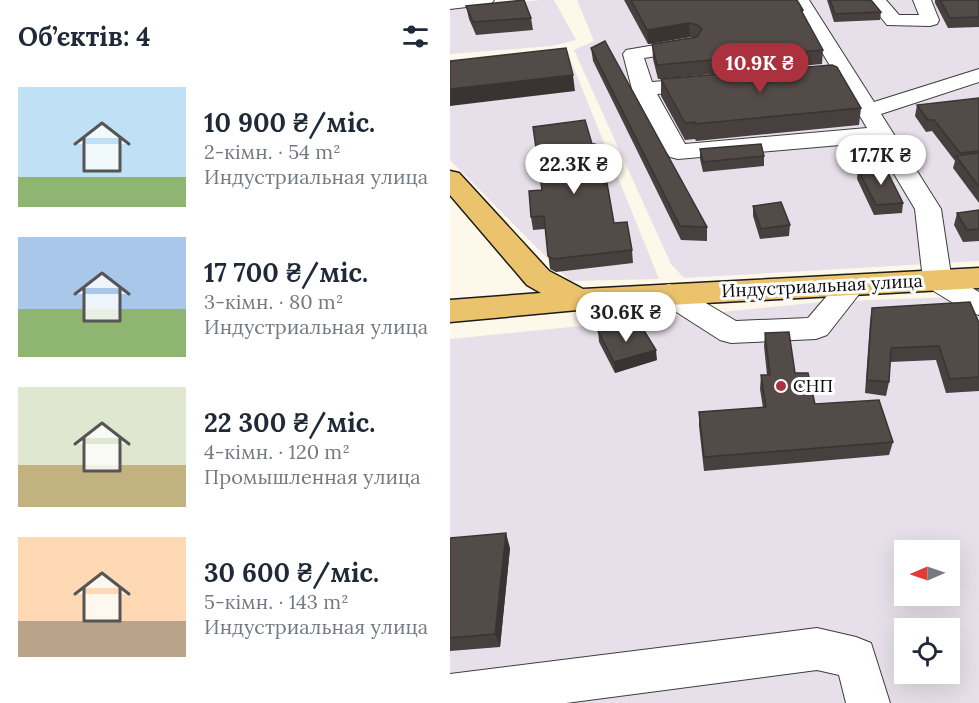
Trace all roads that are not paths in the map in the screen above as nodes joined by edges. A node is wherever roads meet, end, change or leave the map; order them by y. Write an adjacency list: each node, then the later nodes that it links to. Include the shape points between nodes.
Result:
1 (485, 0): 6 (street)
2 (861, 0): 3 (street)
3 (867, 0)
4 (876, 0): 5 (street, via 894,21 930,20)
5 (922, 0)
6 (450, 4)
7 (804, 6): 12 (street, via 833,73)
8 (690, 45): 11 (street, via 633,54)
9 (979, 75): 12 (street)
10 (721, 83): 11 (street)
11 (643, 89): 13 (street, via 678,152)
12 (869, 111): 13 (street)
13 (884, 134): 17 (street, via 928,209)
14 (450, 179): 15 (main road)
15 (538, 278): 20 (main road); 22 (main road, via 509,298)
16 (979, 278): 17 (main road, Индустриальная улица)
17 (937, 280): 18 (main road, Индустриальная улица); 21 (street)
18 (853, 285): 19 (main road, Индустриальная улица); 19 (street, via 816,328 731,332)
19 (669, 294): 20 (main road, Индустриальная улица)
20 (578, 300): 22 (main road, Индустриальная улица)
21 (979, 305)
22 (459, 310)
23 (450, 696): 24 (street, via 817,649 856,658)
24 (868, 703)

